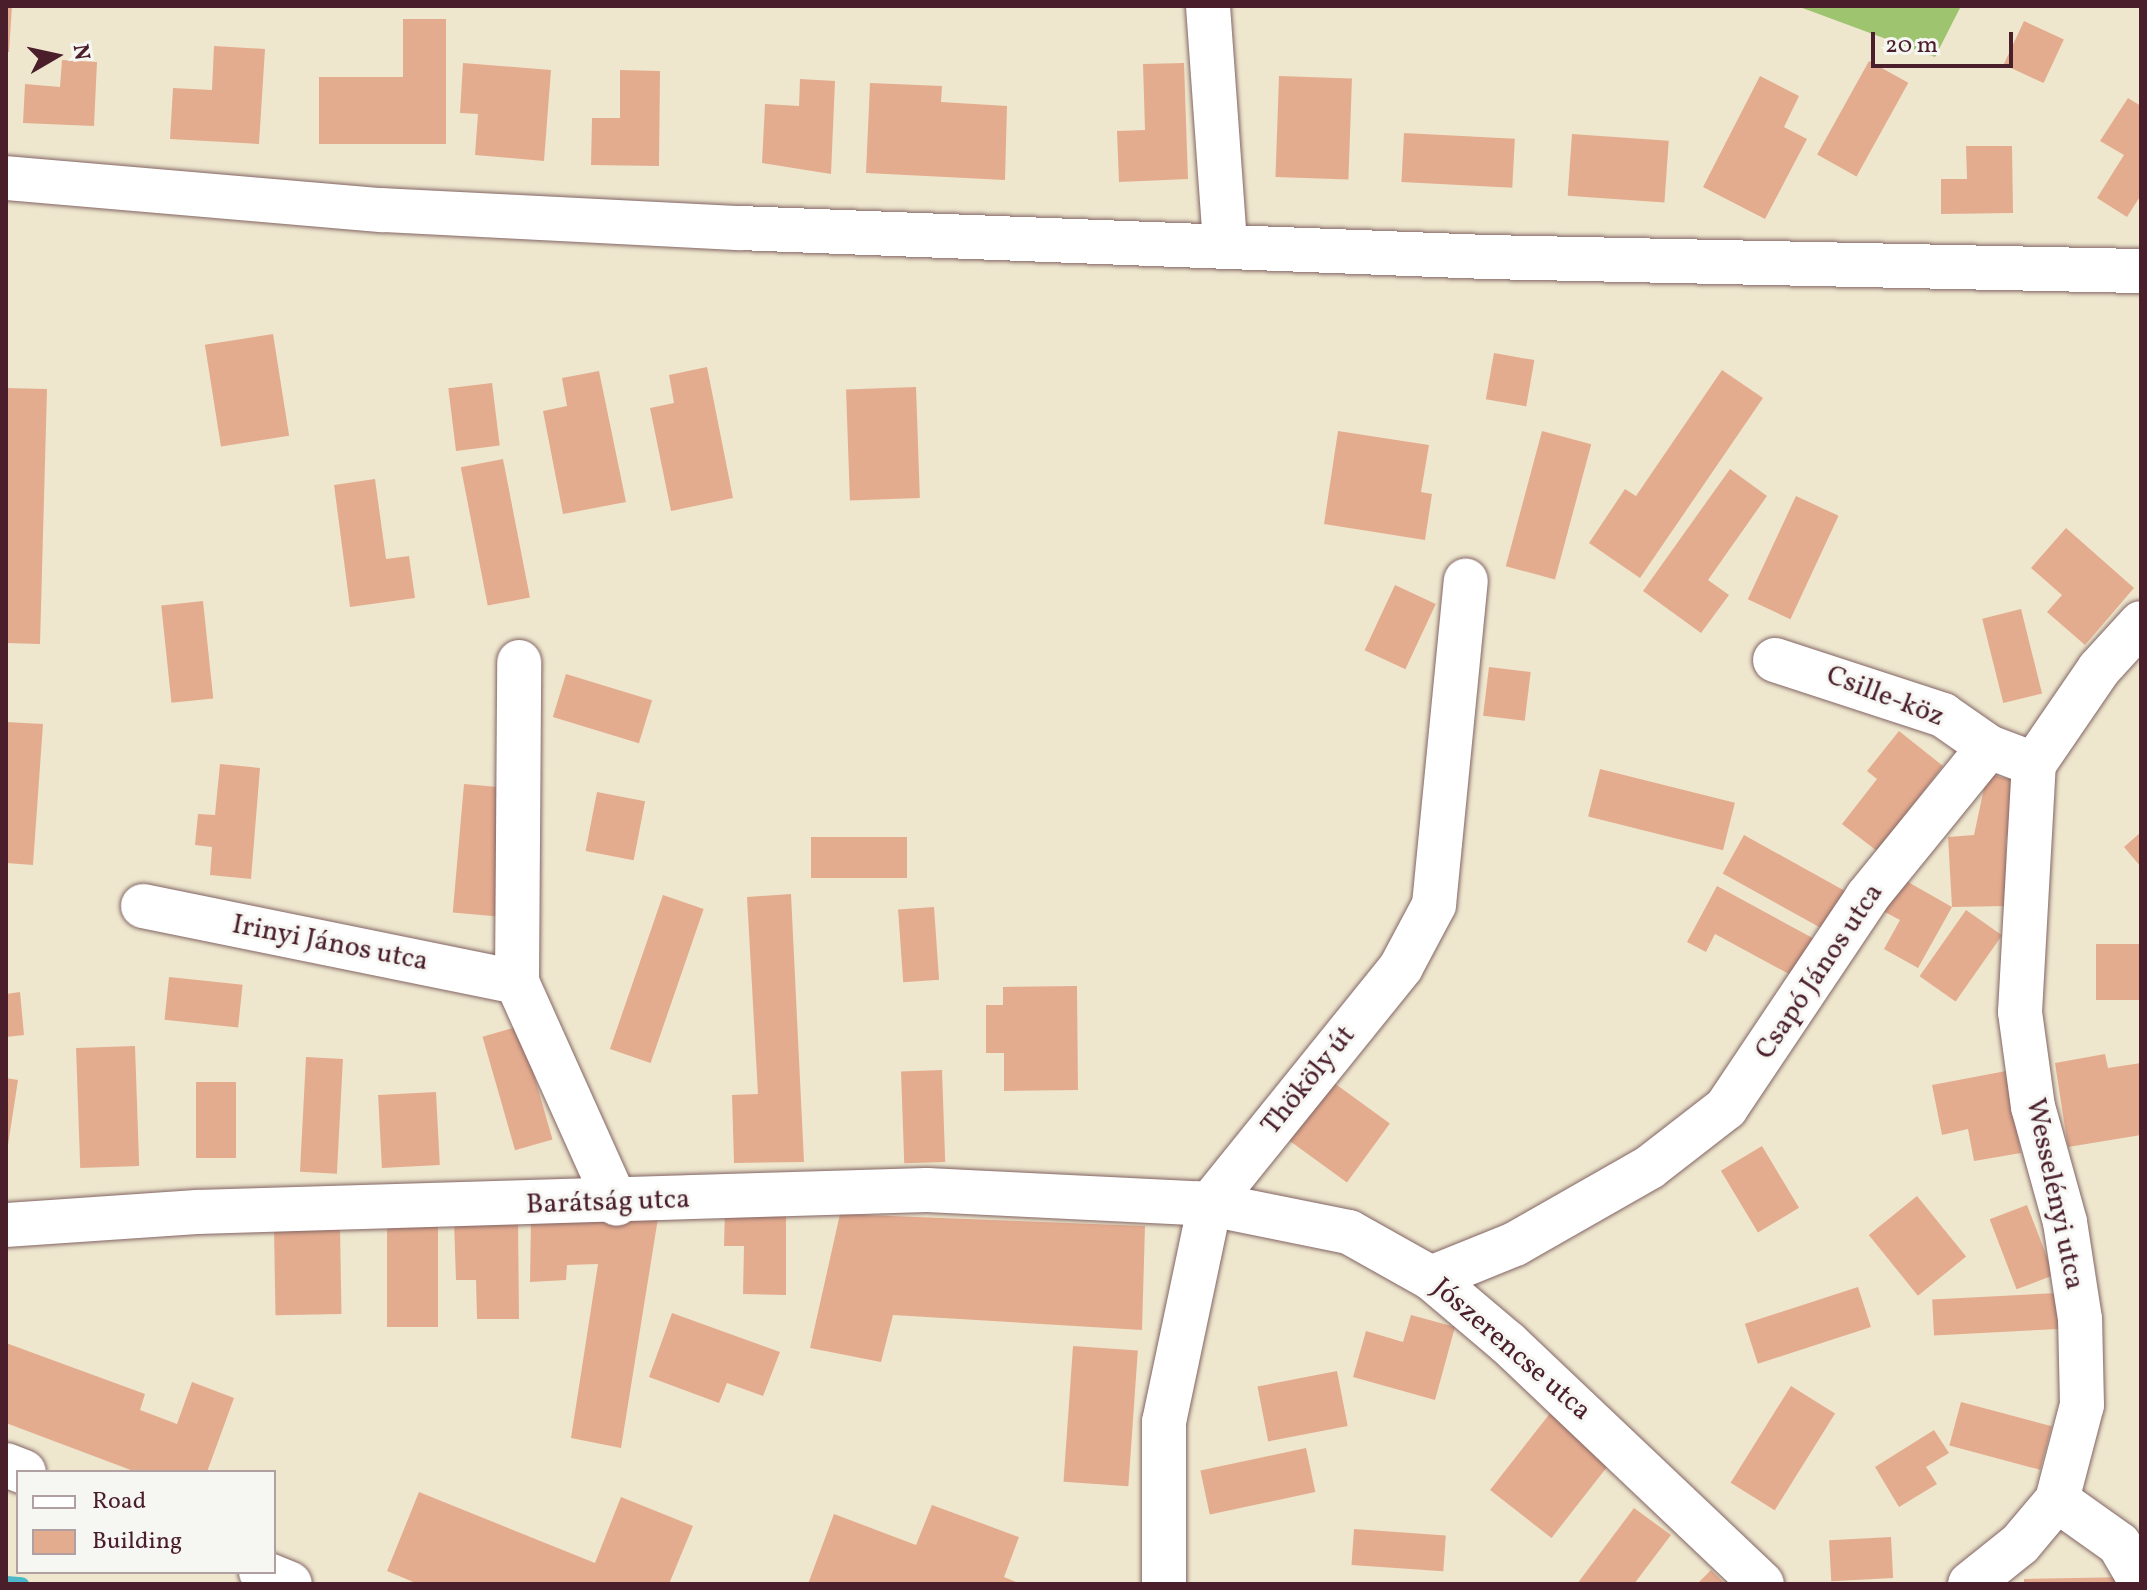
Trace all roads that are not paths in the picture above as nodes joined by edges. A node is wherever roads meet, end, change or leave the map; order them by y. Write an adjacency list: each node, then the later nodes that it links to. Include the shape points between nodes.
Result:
1 (1208, 6): 3 (street)
2 (6, 178): 3 (street, via 382,210)
3 (1225, 245): 4 (street)
4 (2141, 271)
5 (1466, 581): 14 (street, Thököly út, via 1434,905 1401,967)
6 (2141, 623): 10 (street, via 2099,669)
7 (1775, 660): 9 (street, Csille-köz, via 1943,715)
8 (519, 662): 12 (street)
9 (1989, 747): 10 (street); 16 (street, Csapó János utca, via 1867,897 1726,1108 1650,1167 1515,1244)
10 (2034, 764): 17 (street, Wesselényi utca, via 2020,1012 2033,1107 2065,1222 2080,1319 2082,1405)
11 (143, 906): 12 (street, Irinyi János utca)
12 (517, 982): 13 (street)
13 (617, 1204): 14 (street, Barátság utca, via 927,1190); 15 (street, Barátság utca, via 197,1212)
14 (1210, 1204): 16 (street, Jószerencse utca, via 1349,1232); 21 (street, Thököly út, via 1164,1422)
15 (6, 1225)
16 (1431, 1278): 22 (street, Jószerencse utca)
17 (2057, 1500): 19 (street, via 2119,1544); 23 (street, Wesselényi utca, via 2020,1544)
18 (266, 1574): 20 (street)
19 (2141, 1582)
20 (290, 1584)
21 (1164, 1584)
22 (1762, 1584)
23 (1970, 1584)

